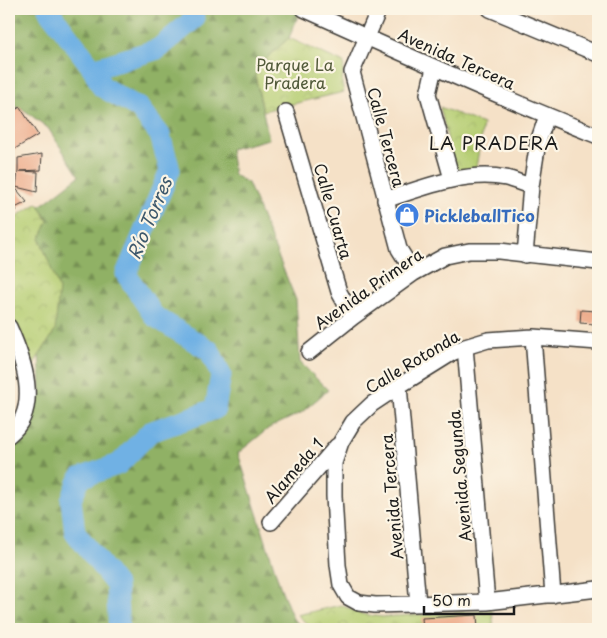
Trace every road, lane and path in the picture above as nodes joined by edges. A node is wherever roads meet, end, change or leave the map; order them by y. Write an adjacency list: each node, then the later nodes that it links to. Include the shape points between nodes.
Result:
1 (304, 9): 4 (street, Avenida Tercera)
2 (378, 9): 4 (street, Calle Tercera)
3 (490, 9): 5 (street)
4 (367, 37): 6 (street, Avenida Tercera); 12 (street, Calle Tercera, via 352,72)
5 (598, 54)
6 (434, 68): 8 (street, Avenida Tercera); 10 (street, via 428,94)
7 (286, 112): 16 (street, Calle Cuarta, via 339,292)
8 (547, 116): 9 (street, Avenida Tercera); 11 (street, via 538,142)
9 (598, 136)
10 (452, 179): 11 (street, via 483,176); 12 (street)
11 (532, 186): 13 (street)
12 (385, 200): 15 (street, Calle Tercera, via 399,249)
13 (525, 255): 14 (street, Avenida Primera); 15 (street, Avenida Primera, via 469,251 445,256)
14 (598, 262)
15 (414, 273): 16 (street, Avenida Primera)
16 (353, 317): 22 (street, Avenida Primera)
17 (9, 327): 21 (street)
18 (533, 337): 19 (street, Calle Rotonda); 20 (street, Calle Rotonda, via 488,340); 28 (street)
19 (598, 342)
20 (466, 347): 23 (street, Calle Rotonda); 29 (street, Avenida Segunda)
21 (13, 349): 24 (street, via 26,376 27,399 24,415)
22 (309, 352)
23 (398, 386): 25 (street, Calle Rotonda, via 359,416); 30 (street, Avenida Tercera)
24 (13, 432)
25 (341, 442): 26 (street, Alameda 1); 30 (street, Calle Rotonda, via 334,463 341,585 348,597 359,602)
26 (271, 522)
27 (598, 589): 28 (street, Calle Rotonda)
28 (553, 595): 29 (street, Calle Rotonda)
29 (487, 602): 30 (street, Calle Rotonda)
30 (418, 604)

